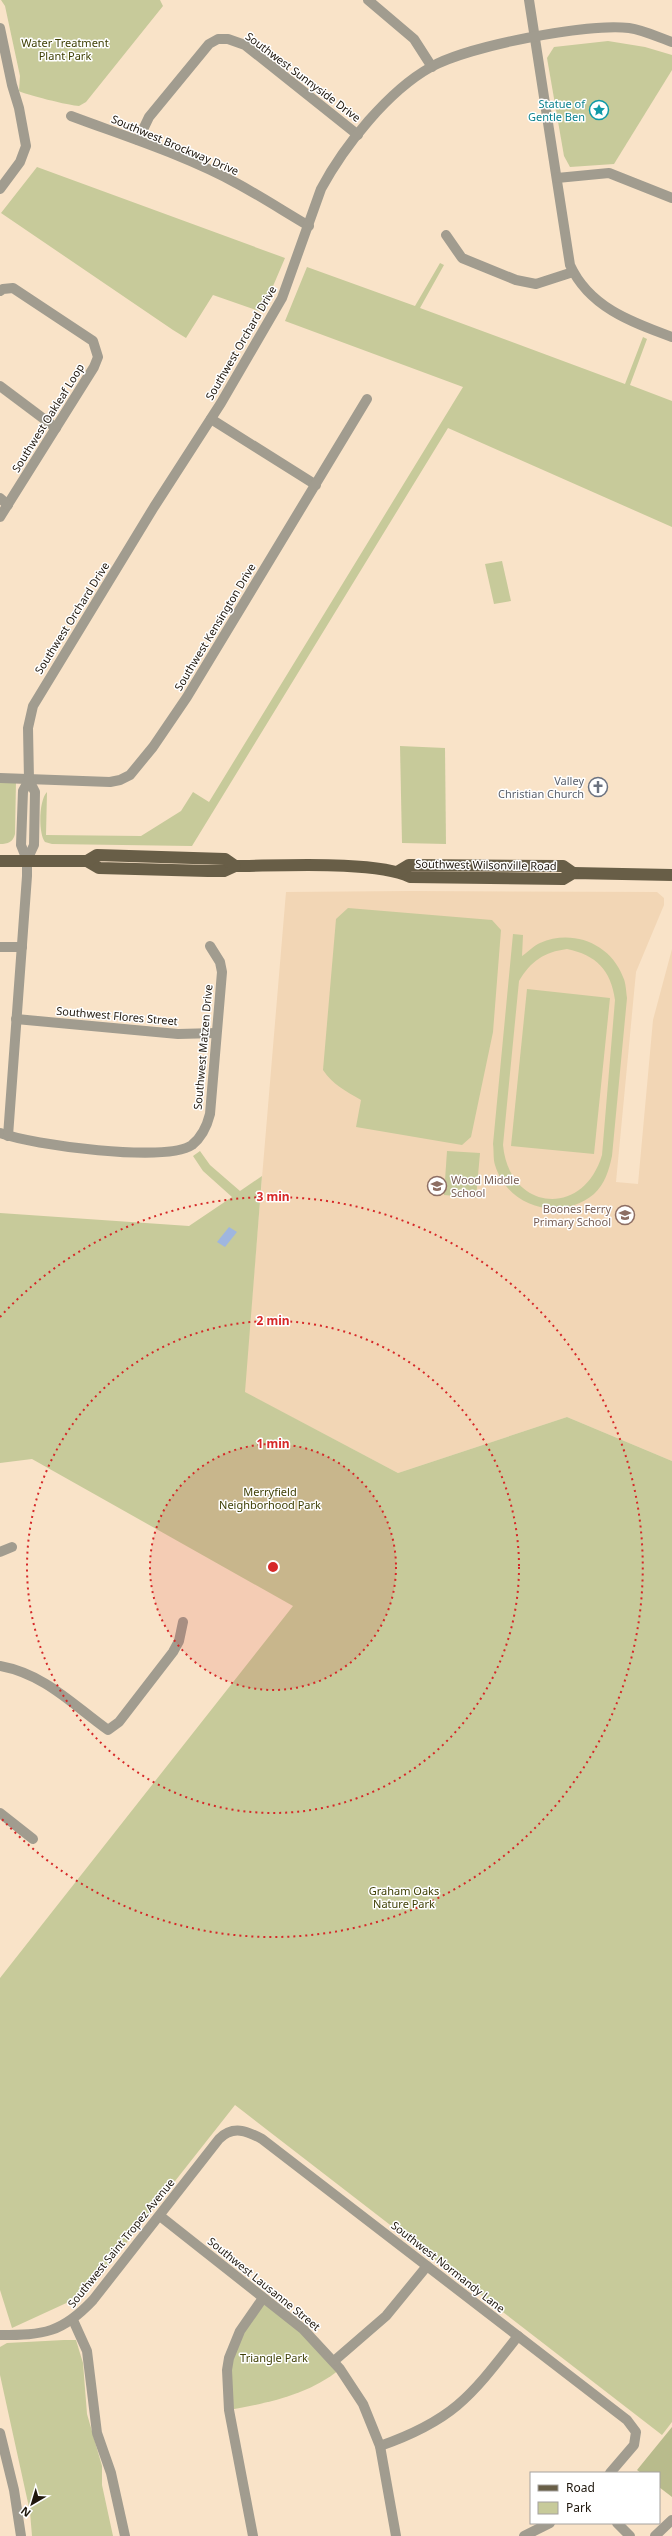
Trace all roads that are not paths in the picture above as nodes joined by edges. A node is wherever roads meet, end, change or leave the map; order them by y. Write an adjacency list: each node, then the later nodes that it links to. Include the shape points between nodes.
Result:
1 (368, 0): 6 (street, via 414,38)
2 (529, 0): 4 (street)
3 (0, 28): 11 (street, via 12,85 20,108 26,146 20,162)
4 (535, 37): 5 (street, Southwest Orchard Drive, via 600,28 630,28); 6 (street, Southwest Orchard Drive, via 469,52); 10 (street)
5 (672, 42)
6 (432, 67): 8 (street, Southwest Orchard Drive, via 408,82)
7 (71, 116): 9 (street, Southwest Brockway Drive)
8 (358, 135): 9 (street, Southwest Sunnyside Drive, via 245,45 228,39 214,42 201,52 149,117); 13 (street, Southwest Orchard Drive, via 328,176)
9 (138, 140): 13 (street, Southwest Brockway Drive, via 238,184)
10 (557, 178): 12 (street, via 609,173); 15 (street, via 567,256)
11 (0, 189)
12 (672, 198)
13 (309, 226): 20 (street, Southwest Orchard Drive, via 282,298)
14 (446, 235): 15 (street, via 462,258 516,280 536,284)
15 (573, 272): 17 (street, via 598,302 612,312)
16 (0, 291): 21 (street, Southwest Oakleaf Loop, via 3,288 17,290 87,335 97,348 98,357 94,367)
17 (672, 337)
18 (0, 386): 21 (street)
19 (367, 399): 22 (street, Southwest Kensington Drive)
20 (210, 419): 22 (street); 26 (street, Southwest Orchard Drive, via 33,706 28,728)
21 (56, 428): 23 (street, Southwest Oakleaf Loop)
22 (316, 485): 26 (street, Southwest Kensington Drive, via 187,696 139,767 120,780 110,782)
23 (4, 502): 24 (street, Southwest Oakleaf Loop)
24 (0, 517)
25 (0, 778): 26 (street, Southwest Kensington Drive)
26 (29, 780): 27 (street, Southwest Orchard Drive, via 23,791 21,845)
27 (27, 860): 28 (main road, Southwest Wilsonville Road); 29 (main road, Southwest Wilsonville Road, via 87,861 97,855 225,859 235,866 326,866 399,871 409,865 563,866 573,873); 32 (street)
28 (0, 861)
29 (672, 875)
30 (210, 946): 34 (street, Southwest Matzen Drive, via 220,962 222,972)
31 (0, 947): 32 (street)
32 (22, 947): 33 (street)
33 (16, 1018): 34 (street, Southwest Flores Street, via 178,1034); 35 (street)
34 (216, 1033): 35 (street, Southwest Matzen Drive, via 210,1114 202,1135 191,1145 173,1152 115,1151 67,1148)
35 (4, 1135)
36 (12, 1547): 37 (street)
37 (0, 1552)
38 (184, 1622): 39 (street, via 173,1652 119,1722 108,1730 43,1681 28,1673)
39 (0, 1666)
40 (0, 1814): 41 (street)
41 (33, 1839)
42 (240, 2130): 43 (street, Southwest Saint Tropez Avenue, via 229,2132 219,2139); 44 (street, Southwest Normandy Lane, via 262,2139)
43 (160, 2216): 45 (street, Southwest Lausanne Street); 46 (street, Southwest Saint Tropez Avenue, via 93,2300)
44 (427, 2266): 48 (street, Southwest Normandy Lane); 49 (street, via 386,2316)
45 (263, 2298): 49 (street, Southwest Lausanne Street, via 303,2329); 59 (street, via 240,2331 227,2370 229,2410)
46 (73, 2320): 47 (street, Southwest Saint Tropez Avenue, via 33,2335); 58 (street, via 87,2352 97,2433 111,2473)
47 (0, 2335)
48 (518, 2336): 51 (street, via 480,2385 444,2418 414,2434); 53 (street, Southwest Normandy Lane, via 627,2420 636,2432 634,2445)
49 (334, 2361): 51 (street, Southwest Lausanne Street, via 362,2404)
50 (0, 2433): 52 (street)
51 (380, 2446): 60 (street, Southwest Lausanne Street)
52 (3, 2456): 57 (street, via 17,2506)
53 (611, 2472)
54 (672, 2520): 63 (street)
55 (548, 2524): 61 (street)
56 (618, 2524): 62 (street)
57 (21, 2536)
58 (125, 2536)
59 (253, 2536)
60 (396, 2536)
61 (524, 2536)
62 (630, 2536)
63 (654, 2536)

